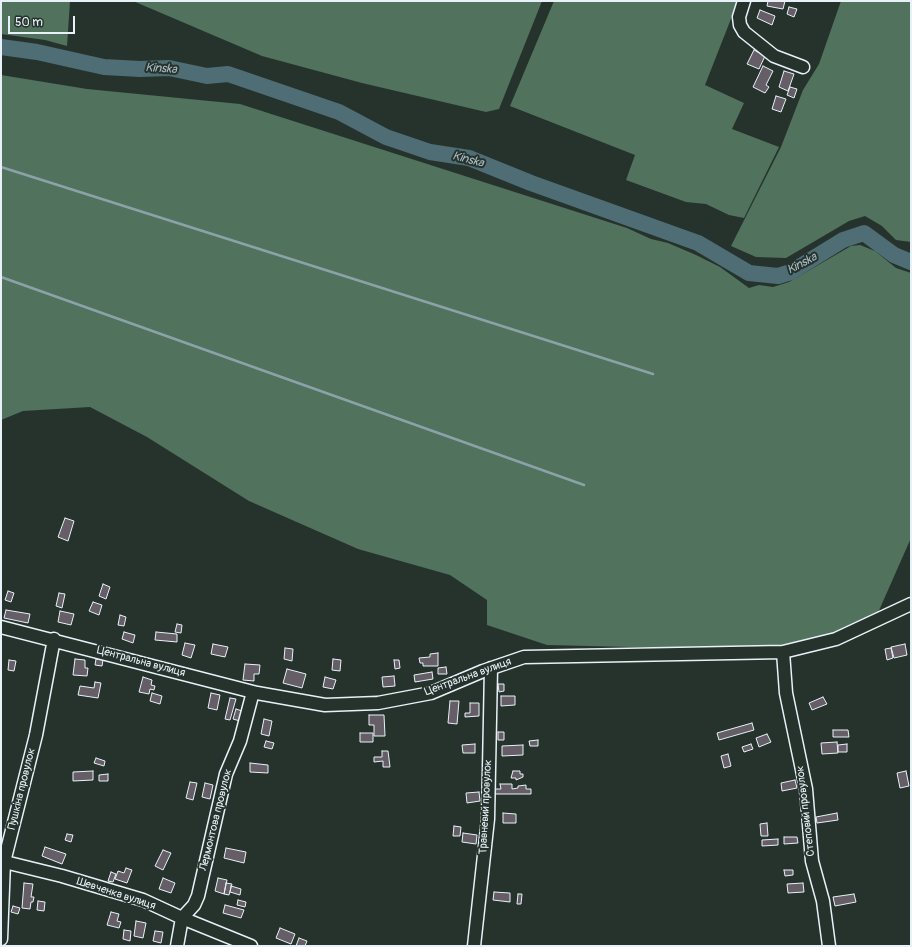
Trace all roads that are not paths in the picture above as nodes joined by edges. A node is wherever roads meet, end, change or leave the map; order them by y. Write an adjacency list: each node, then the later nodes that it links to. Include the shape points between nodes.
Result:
1 (744, 1): 2 (street, via 739,17 744,32 774,56)
2 (803, 67)
3 (911, 604): 6 (street, Центральна вулиця, via 836,639)
4 (1, 627): 5 (street, Центральна вулиця)
5 (54, 639): 8 (street, Центральна вулиця); 9 (street, Пушкіна провулок, via 36,735)
6 (783, 652): 7 (street, Центральна вулиця, via 524,657); 15 (street, Степовий провулок, via 786,694 806,789 812,861 823,901)
7 (490, 668): 8 (street, Центральна вулиця, via 432,693 378,703 325,705); 14 (street, Травневий провулок, via 488,819)
8 (253, 692): 10 (street, Лермонтова провулок, via 240,741 226,774 198,896 194,905)
9 (2, 862): 10 (street, Шевченка вулиця, via 62,876 143,900); 11 (street, Пушкіна провулок)
10 (182, 918): 12 (street); 13 (street, Шевченка вулиця)
11 (1, 939)
12 (177, 946)
13 (251, 946)
14 (474, 946)
15 (829, 946)

